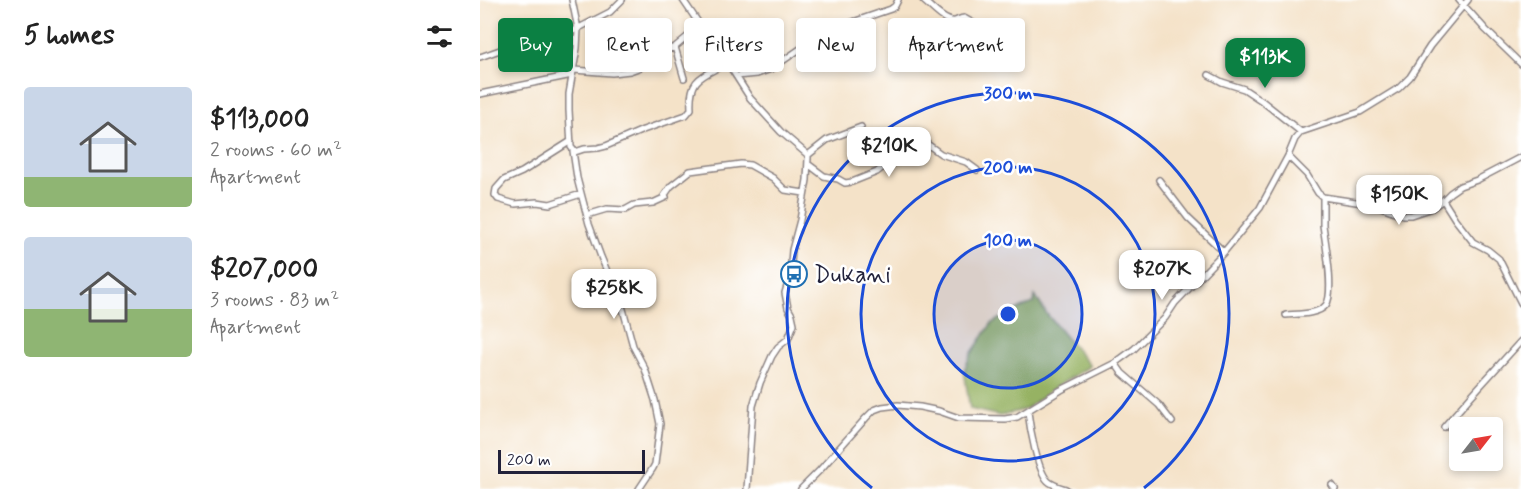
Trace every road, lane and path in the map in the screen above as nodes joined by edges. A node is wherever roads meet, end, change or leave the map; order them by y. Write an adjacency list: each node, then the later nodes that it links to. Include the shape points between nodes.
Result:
1 (572, 0): 9 (street)
2 (622, 0): 9 (street, via 610,12)
3 (683, 0): 7 (street)
4 (898, 0): 18 (street, via 891,9 844,25 771,69)
5 (923, 0): 8 (street)
6 (1463, 1): 13 (street); 22 (street, via 1399,88 1360,112)
7 (695, 18)
8 (944, 18)
9 (578, 29): 12 (street, via 557,41 514,45); 14 (street)
10 (684, 40): 11 (street)
11 (675, 47): 14 (street, via 630,71); 19 (street)
12 (480, 57)
13 (1521, 64)
14 (573, 72): 20 (street); 23 (street)
15 (712, 72): 24 (street, via 696,81 691,90 692,109 686,115 598,148)
16 (733, 72): 18 (street)
17 (1209, 75): 22 (street, via 1244,88)
18 (736, 76): 25 (street, via 750,98)
19 (684, 78)
20 (480, 94)
21 (861, 127): 25 (street, via 827,140)
22 (1301, 132): 26 (street)
23 (571, 141): 24 (street); 32 (street, via 504,180 495,195 514,204 550,204)
24 (573, 151): 32 (street)
25 (808, 155): 28 (street)
26 (1288, 156): 33 (street); 36 (street, via 1260,208)
27 (1521, 156): 34 (street, via 1460,186)
28 (808, 164): 29 (street, via 824,176 852,182 877,172 919,140); 31 (street)
29 (977, 170)
30 (1159, 180): 36 (street, via 1188,218)
31 (804, 193): 35 (street, via 785,190 765,173 741,164 690,171 658,201); 46 (street, via 785,293 793,331 772,357 753,406)
32 (581, 194): 35 (street)
33 (1323, 197): 34 (street, via 1376,205 1402,215 1432,208); 38 (street, via 1330,279 1328,302 1315,311)
34 (1443, 200): 37 (street, via 1473,242 1499,259)
35 (587, 215): 45 (street, via 633,346 652,388 660,424 655,464)
36 (1224, 252): 40 (street, via 1165,318)
37 (1521, 303)
38 (1286, 315)
39 (1521, 341): 43 (street)
40 (1115, 363): 41 (street); 42 (street)
41 (1028, 412): 44 (street, via 1032,442); 47 (street, via 1005,419 964,418 920,407 882,407 866,418)
42 (1172, 422)
43 (1444, 428)
44 (1048, 482): 48 (street); 49 (street)
45 (639, 489)
46 (747, 489)
47 (801, 489)
48 (1050, 489)
49 (1066, 489)

